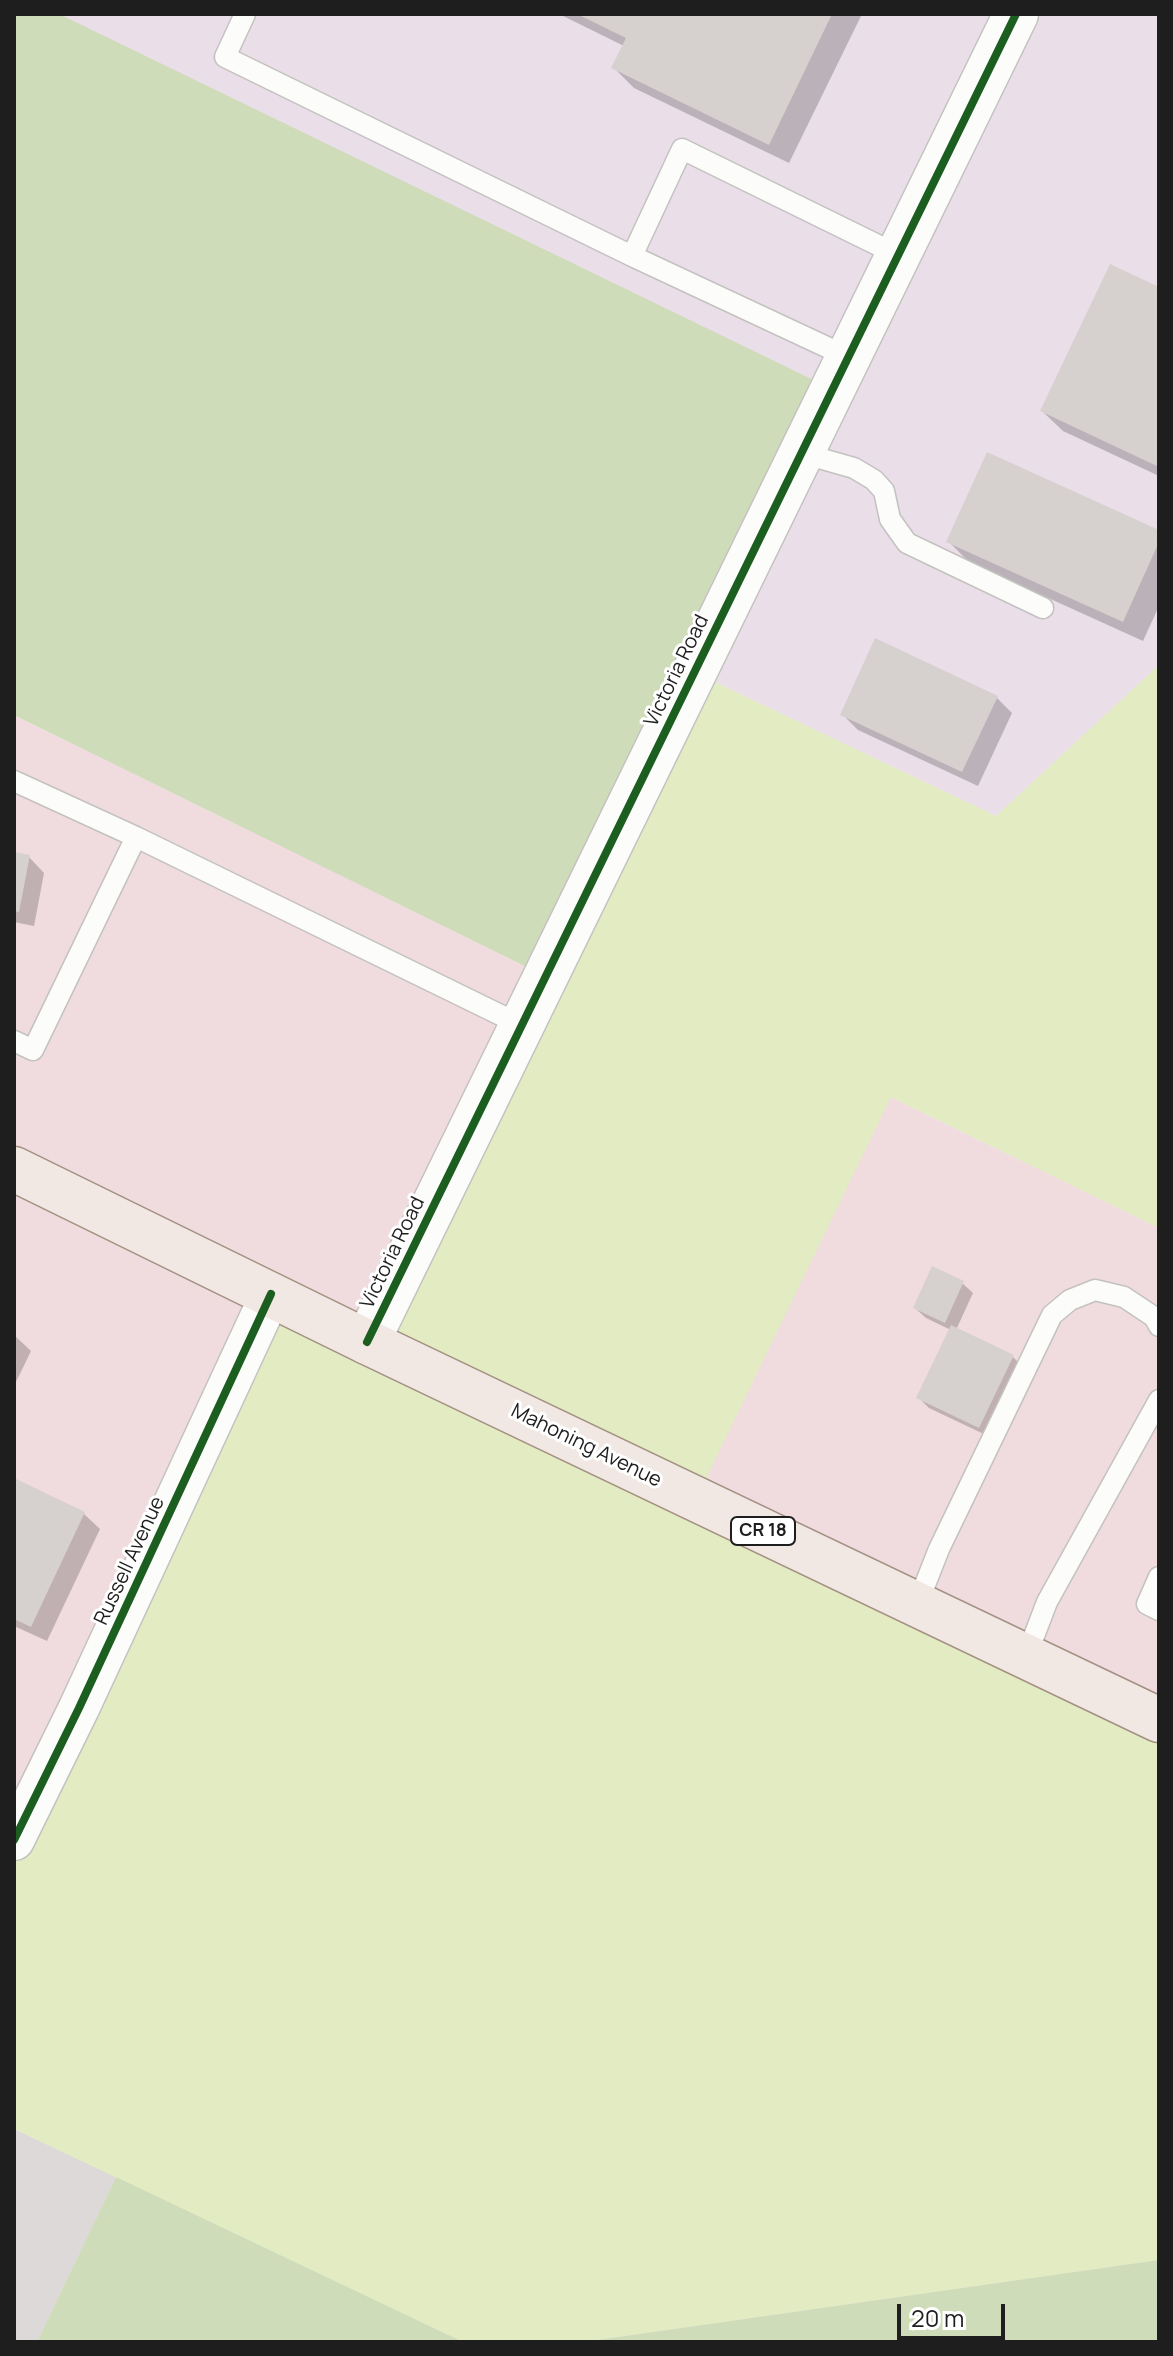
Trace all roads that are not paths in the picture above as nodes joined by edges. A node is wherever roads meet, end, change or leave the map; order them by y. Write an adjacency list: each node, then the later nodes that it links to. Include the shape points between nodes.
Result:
1 (245, 14): 4 (lane, via 225,57)
2 (1016, 14): 3 (street, Victoria Road)
3 (898, 255): 4 (lane, via 682,149); 5 (street, Victoria Road)
4 (632, 256): 5 (lane)
5 (848, 357): 6 (street, Victoria Road)
6 (801, 453): 7 (lane, via 854,468 874,480 907,543); 10 (street, Victoria Road)
7 (1043, 608)
8 (14, 781): 9 (lane)
9 (136, 837): 10 (lane); 11 (lane, via 33,1050)
10 (521, 1025): 15 (street, Victoria Road)
11 (14, 1041)
12 (14, 1169): 13 (main road, Mahoning Avenue / CR 18)
13 (271, 1294): 15 (main road, Mahoning Avenue / CR 18); 22 (street, Russell Avenue, via 79,1708)
14 (1159, 1326): 18 (lane, via 1124,1297 1095,1290 1052,1315)
15 (367, 1342): 18 (main road, Mahoning Avenue / CR 18)
16 (1159, 1400): 20 (lane, via 1047,1602)
17 (1159, 1577): 19 (lane, via 1147,1604)
18 (917, 1605): 20 (main road, Mahoning Avenue / CR 18)
19 (1159, 1610)
20 (1026, 1657): 21 (main road, Mahoning Avenue / CR 18)
21 (1159, 1720)
22 (24, 1793): 23 (street, Russell Avenue)
23 (14, 1840)

